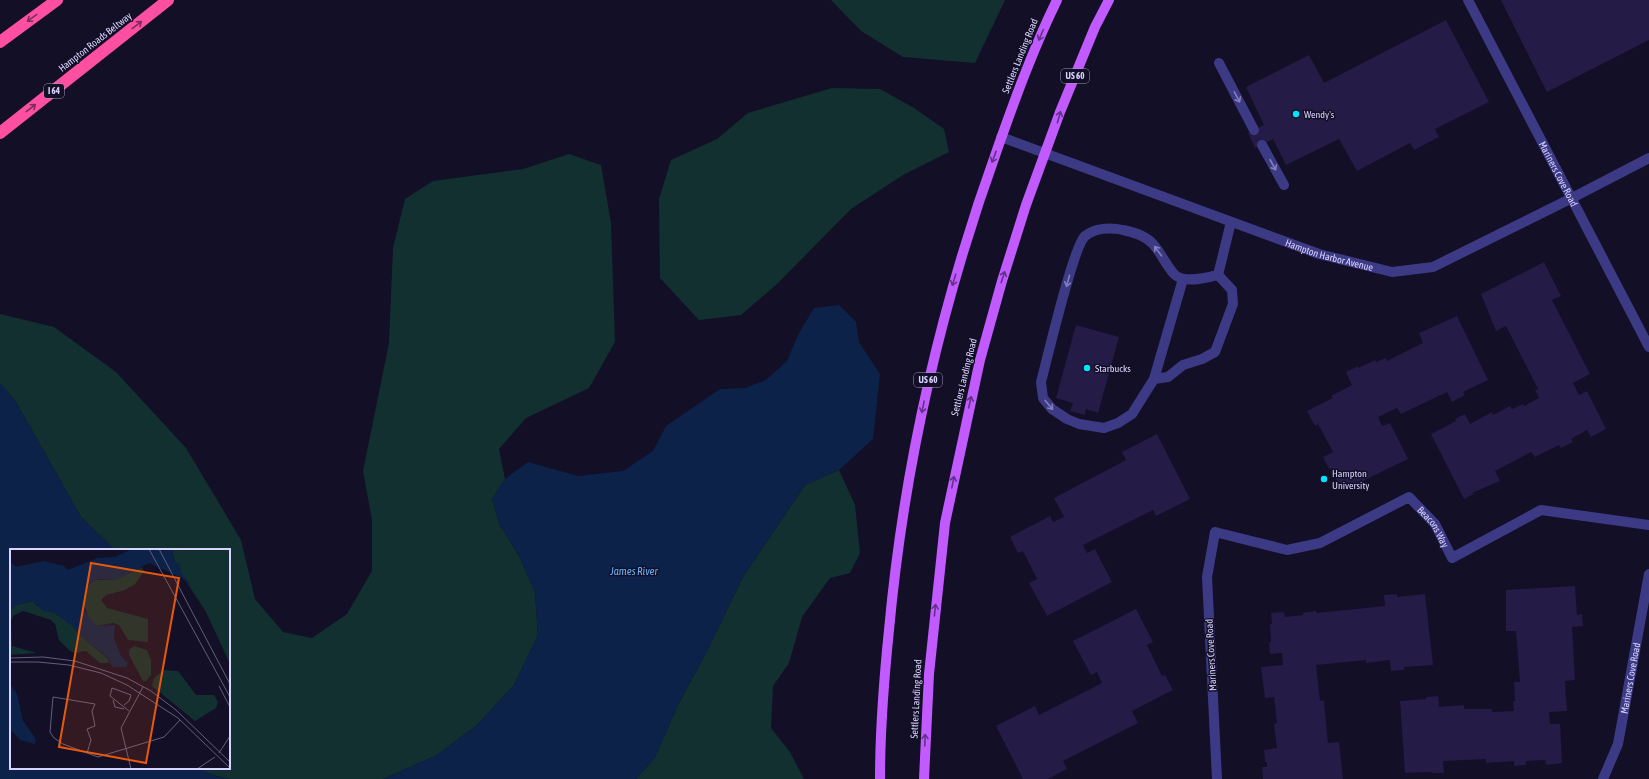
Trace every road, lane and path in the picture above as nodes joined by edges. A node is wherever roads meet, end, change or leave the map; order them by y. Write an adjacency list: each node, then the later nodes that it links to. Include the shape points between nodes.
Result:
1 (57, 0): 6 (highway, one-way to 6)
2 (168, 0): 9 (highway, Hampton Roads Beltway / I 64, one-way to 2)
3 (1057, 0): 10 (main road, Settlers Landing Road / US 60, one-way to 10, via 1026,69)
4 (1109, 0): 12 (main road, Settlers Landing Road / US 60, one-way to 4, via 1095,27)
5 (1468, 0): 15 (street, Mariners Cove Road)
6 (4, 40)
7 (1219, 64): 8 (street, one-way to 8)
8 (1254, 130)
9 (0, 133)
10 (1001, 137): 12 (street, Hampton Harbor Avenue); 24 (main road, Settlers Landing Road / US 60, one-way to 24, via 950,294 926,392 906,494 893,582 885,671)
11 (1262, 145): 14 (street, one-way to 14)
12 (1045, 153): 16 (street, Hampton Harbor Avenue); 25 (main road, Settlers Landing Road / US 60, one-way to 12, via 929,667 945,523 980,360 1004,273)
13 (1649, 158): 15 (street, Hampton Harbor Avenue)
14 (1284, 185)
15 (1572, 198): 16 (street, Hampton Harbor Avenue, via 1433,267 1392,272 1319,254); 19 (street, Mariners Cove Road)
16 (1231, 222): 17 (street)
17 (1218, 275): 18 (street); 20 (street, via 1232,290 1233,304 1215,352 1183,365 1168,377)
18 (1183, 279): 20 (street); 20 (street, one-way to 20, via 1175,275 1152,243 1143,237 1115,228 1098,229 1084,237 1074,258 1041,382 1043,398 1052,409 1079,424 1104,428 1132,414)
19 (1649, 347)
20 (1154, 379)
21 (1649, 525): 22 (street, Beacons Way, via 1541,510 1452,558 1435,524 1409,497 1320,543 1288,550)
22 (1215, 532): 26 (street, Mariners Cove Road, via 1207,577)
23 (1649, 574): 27 (street, Mariners Cove Road, via 1618,744)
24 (880, 779)
25 (924, 779)
26 (1217, 779)
27 (1604, 779)

